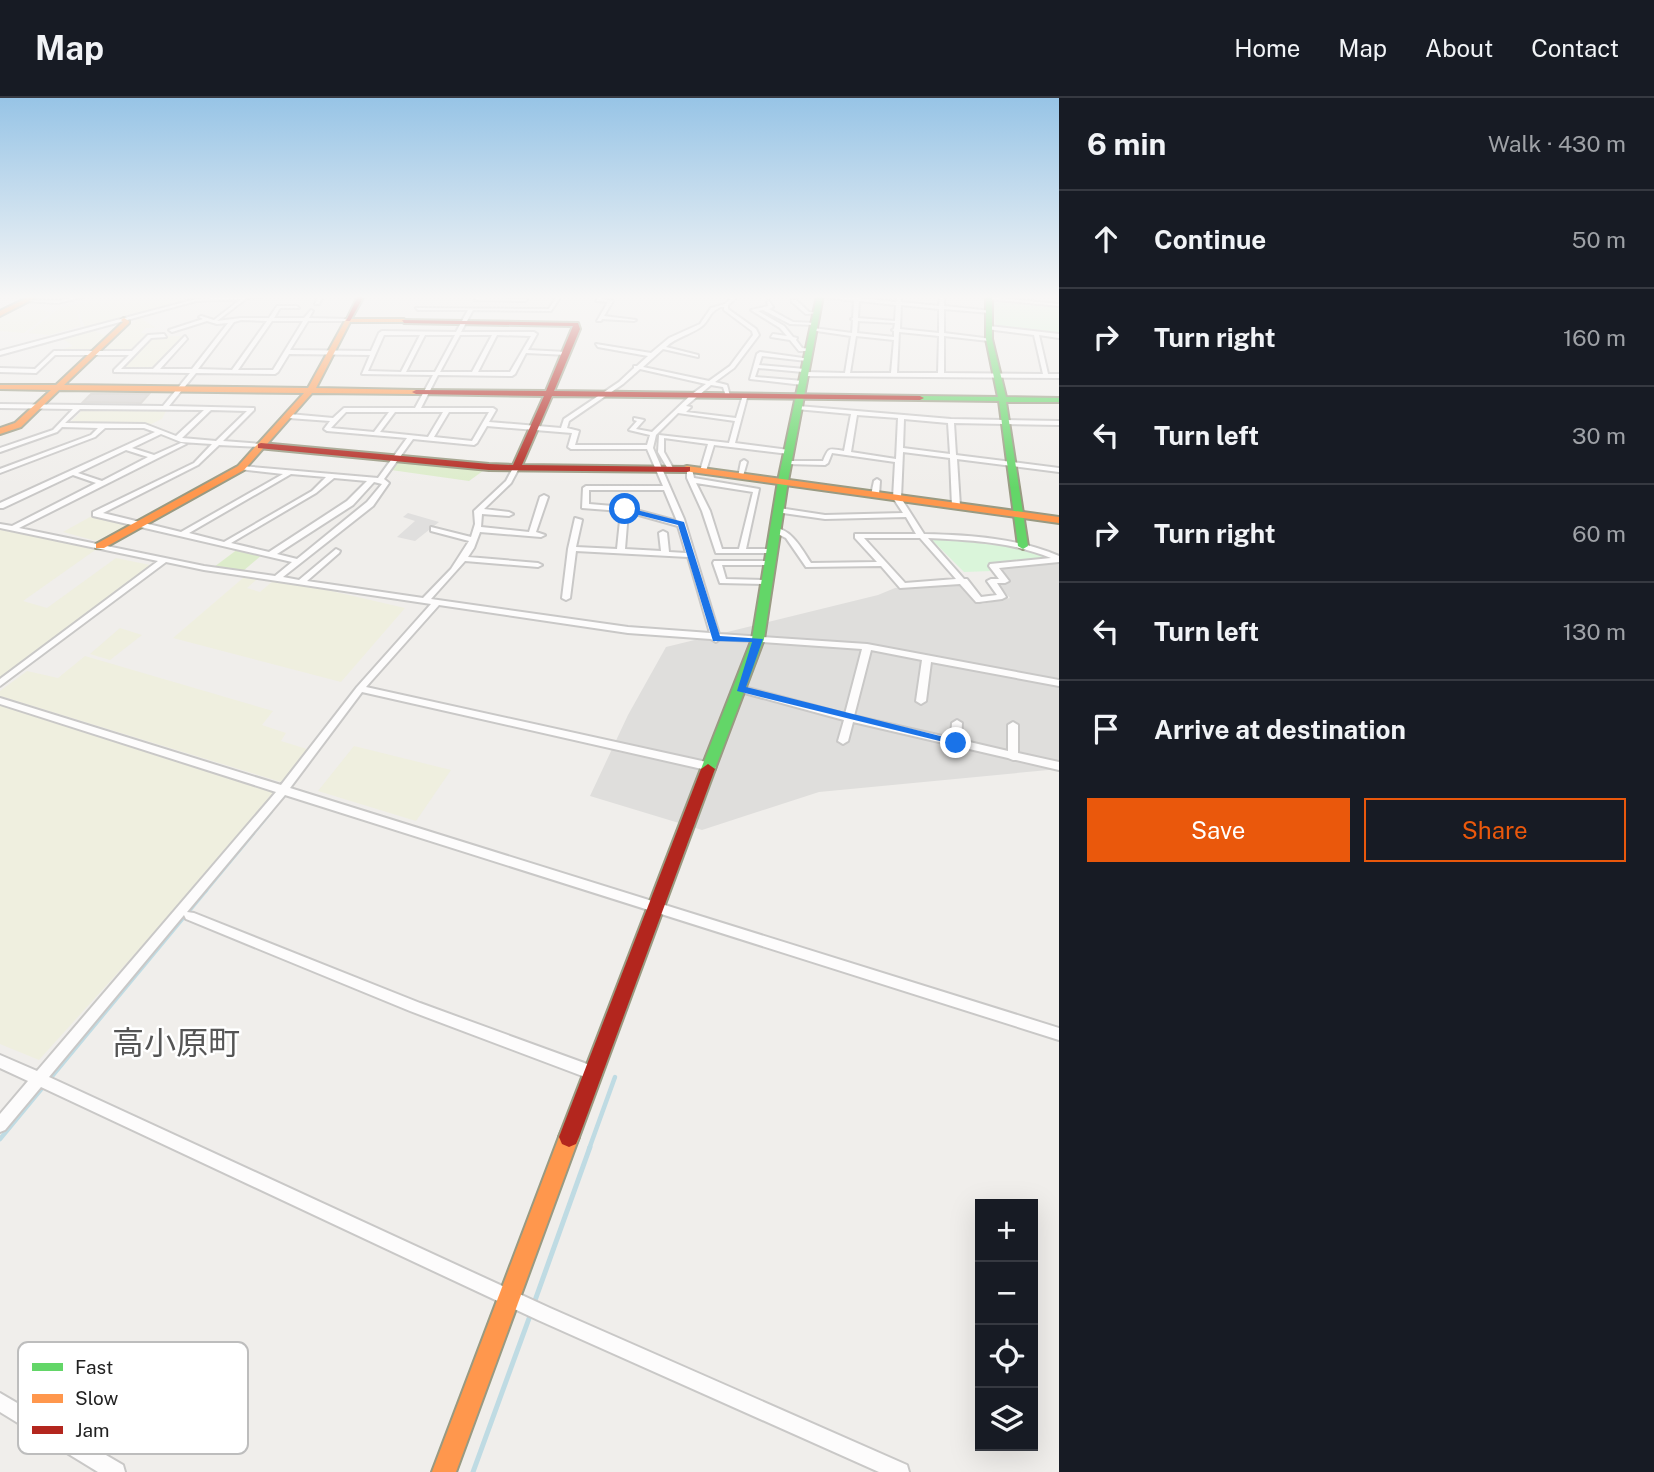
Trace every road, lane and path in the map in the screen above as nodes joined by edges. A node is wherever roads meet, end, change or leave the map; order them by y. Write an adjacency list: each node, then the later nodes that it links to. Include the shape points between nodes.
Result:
1 (46, 360): 28 (street, via 36,370)
2 (86, 360): 44 (street)
3 (126, 360): 29 (street, via 116,371)
4 (165, 360): 29 (street)
5 (202, 360): 30 (street)
6 (242, 360): 31 (street)
7 (282, 360): 31 (street, via 275,372)
8 (328, 360): 46 (street)
9 (370, 360): 32 (street, via 364,373)
10 (409, 360): 32 (street)
11 (444, 360): 33 (street)
12 (481, 360): 34 (street)
13 (520, 360): 34 (street, via 512,374)
14 (563, 360): 48 (street)
15 (645, 360): 27 (street)
16 (737, 360): 42 (street)
17 (758, 360): 26 (street)
18 (772, 360): 40 (street)
19 (802, 360): 40 (street)
20 (805, 360): 40 (street)
21 (850, 360): 35 (street)
22 (894, 360): 36 (street)
23 (940, 360): 37 (street)
24 (995, 360): 41 (street)
25 (1042, 360): 38 (street)
26 (756, 366): 40 (street); 40 (street, via 752,378)
27 (636, 367): 42 (street); 49 (street)
28 (0, 370)
29 (155, 371): 30 (street)
30 (194, 371): 31 (street); 45 (street)
31 (234, 372)
32 (403, 373): 33 (street)
33 (437, 373): 34 (street); 47 (street)
34 (474, 374)
35 (847, 375): 36 (street); 40 (street)
36 (894, 375): 37 (street)
37 (941, 375): 41 (street)
38 (1046, 376): 39 (street); 41 (street)
39 (1059, 376)
40 (804, 377): 52 (street); 53 (street); 63 (street); 100 (street)
41 (999, 377): 53 (street)
42 (710, 382): 50 (street); 51 (street, via 725,386)
43 (0, 387): 44 (street)
44 (58, 387): 45 (street); 56 (street)
45 (180, 389): 46 (street); 58 (street)
46 (311, 390): 47 (street); 65 (street)
47 (428, 391): 48 (street); 61 (street)
48 (548, 393): 49 (street); 77 (street)
49 (606, 393): 50 (street); 78 (street, via 566,420)
50 (697, 395): 51 (street); 64 (street, via 681,413); 82 (street)
51 (728, 395): 52 (street)
52 (746, 395): 68 (street)
53 (1002, 399): 54 (street); 71 (street)
54 (1059, 400)
55 (0, 406): 56 (street)
56 (38, 406): 57 (street); 79 (street, via 18,425)
57 (78, 407): 58 (street); 75 (street)
58 (165, 408): 59 (street)
59 (211, 408): 86 (street); 88 (street, via 252,409)
60 (393, 410): 61 (street); 69 (street, via 344,410); 81 (street)
61 (417, 410): 62 (street)
62 (447, 410): 73 (street, via 493,410); 84 (street)
63 (854, 412): 66 (street); 96 (street)
64 (689, 414): 68 (street); 74 (street)
65 (289, 416): 69 (street); 90 (street)
66 (901, 418): 70 (street); 95 (street)
67 (636, 419): 82 (street, via 642,420 632,429)
68 (738, 419): 89 (street)
69 (334, 420): 81 (street, via 327,429)
70 (951, 421): 71 (street); 98 (street)
71 (1006, 422): 72 (street); 102 (street)
72 (1059, 423)
73 (485, 424): 77 (street); 84 (street, via 474,443)
74 (686, 424)
75 (60, 425): 76 (street); 94 (street, via 55,431)
76 (103, 426): 80 (street, via 145,426); 107 (street, via 93,436)
77 (532, 428): 78 (street); 104 (street)
78 (563, 430): 91 (street, via 576,431 571,447)
79 (0, 432)
80 (160, 432): 86 (street); 92 (street)
81 (375, 434): 83 (street)
82 (653, 434): 91 (street)
83 (411, 437): 84 (street); 99 (street)
84 (430, 439)
85 (687, 439): 87 (street); 93 (street); 105 (street, via 662,436)
86 (180, 441): 88 (street); 97 (street)
87 (712, 442): 89 (street); 110 (street)
88 (217, 443): 90 (street); 128 (street, via 196,464 96,514)
89 (731, 444): 100 (street)
90 (261, 446): 99 (street); 103 (street)
91 (650, 447): 105 (street)
92 (126, 448): 97 (street); 108 (street)
93 (684, 448)
94 (0, 450)
95 (900, 450): 98 (street); 101 (street)
96 (847, 454): 100 (street, via 828,452 825,463); 101 (street)
97 (154, 457): 114 (street)
98 (953, 457): 102 (street); 119 (street)
99 (395, 458): 104 (street); 112 (street)
100 (788, 458): 113 (street)
101 (899, 461): 117 (street)
102 (1012, 464): 106 (street); 124 (street)
103 (241, 468): 109 (street); 128 (street)
104 (516, 468): 105 (street); 122 (street, via 509,482)
105 (664, 469): 110 (street); 115 (street)
106 (1059, 470)
107 (0, 471)
108 (72, 473): 114 (street); 118 (street)
109 (291, 473): 111 (street); 136 (street)
110 (694, 473): 113 (street, via 742,469); 145 (street, via 719,551); 145 (street, via 757,489)
111 (332, 476): 112 (street); 139 (street, via 314,492)
112 (376, 480): 146 (street); 153 (street, via 386,483 370,504)
113 (783, 481): 117 (street, via 876,488); 121 (street)
114 (102, 484): 131 (street)
115 (667, 488): 120 (street, via 586,488 585,506); 129 (street)
116 (544, 497): 134 (street, via 536,534)
117 (898, 498): 119 (street); 125 (street)
118 (0, 506)
119 (957, 506): 124 (street)
120 (625, 509): 129 (street); 144 (street)
121 (779, 510): 125 (street, via 825,517); 133 (street)
122 (478, 511): 123 (street); 134 (street)
123 (509, 514)
124 (1017, 514): 127 (street); 141 (street)
125 (906, 515): 137 (street)
126 (578, 520): 142 (street)
127 (1059, 520)
128 (139, 524): 136 (street); 140 (street)
129 (681, 524): 148 (street)
130 (0, 526): 131 (street)
131 (15, 527): 140 (street)
132 (434, 529): 138 (street)
133 (775, 529): 149 (street); 154 (street, via 789,536 809,565)
134 (477, 530): 138 (street)
135 (663, 533): 147 (street)
136 (182, 534): 139 (street)
137 (921, 535): 141 (street); 154 (street, via 858,536); 158 (street)
138 (473, 540): 150 (street)
139 (225, 544): 146 (street)
140 (100, 546): 152 (street)
141 (1023, 546): 151 (street, via 1041,548)
142 (572, 549): 144 (street); 160 (street)
143 (336, 551): 157 (street)
144 (621, 551): 147 (street)
145 (742, 551): 149 (street)
146 (272, 554): 153 (street)
147 (665, 554): 148 (street)
148 (689, 555): 163 (street)
149 (770, 557): 159 (street); 159 (street, via 718,563 723,581)
150 (463, 559): 155 (street); 161 (street)
151 (1059, 559): 158 (street, via 993,566 1005,581 991,581 1002,597 979,600)
152 (163, 561): 156 (street); 167 (street)
153 (297, 561): 156 (street)
154 (882, 564): 158 (street, via 903,586)
155 (538, 565)
156 (277, 578): 157 (street)
157 (303, 580): 161 (street)
158 (964, 581)
159 (766, 582): 164 (street)
160 (566, 598)
161 (426, 599): 162 (street)
162 (438, 601): 163 (street); 169 (street)
163 (716, 639): 164 (street)
164 (758, 639): 165 (street); 170 (street)
165 (867, 647): 166 (street); 173 (street)
166 (927, 657): 168 (street); 172 (street)
167 (0, 683)
168 (1059, 683)
169 (360, 689): 180 (street); 181 (street)
170 (740, 689): 173 (street); 180 (street)
171 (0, 701): 181 (street)
172 (921, 701)
173 (849, 719): 176 (street); 177 (street)
174 (957, 723): 177 (street)
175 (1013, 725): 178 (street)
176 (844, 741)
177 (956, 743): 178 (street)
178 (1013, 757): 179 (street)
179 (1059, 766)
180 (711, 767): 182 (street)
181 (283, 790): 182 (street); 187 (street)
182 (654, 909): 184 (street); 186 (street)
183 (190, 916): 186 (street)
184 (1059, 1034)
185 (0, 1061): 187 (street)
186 (593, 1073): 189 (street)
187 (43, 1082): 188 (street); 189 (street)
188 (0, 1125)
189 (516, 1299): 194 (street); 195 (street)
190 (0, 1402): 191 (street)
191 (18, 1413)
192 (86, 1454): 193 (street)
193 (116, 1472)
194 (444, 1472)
195 (900, 1472)

